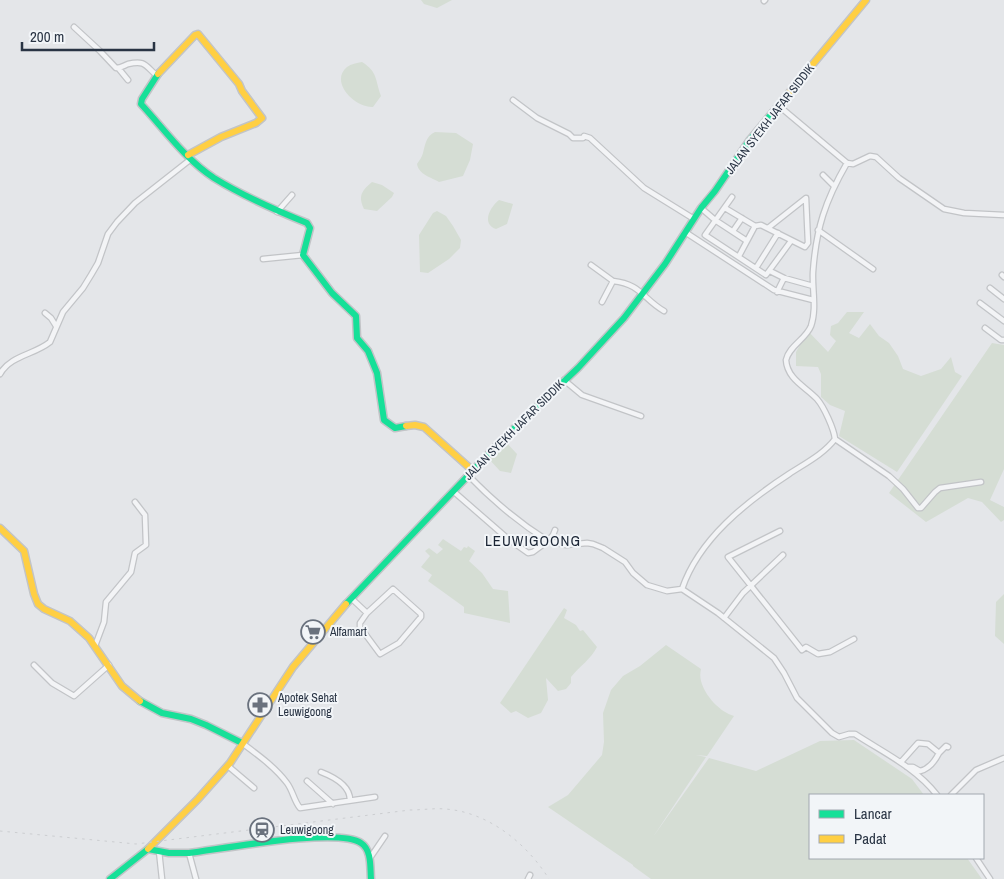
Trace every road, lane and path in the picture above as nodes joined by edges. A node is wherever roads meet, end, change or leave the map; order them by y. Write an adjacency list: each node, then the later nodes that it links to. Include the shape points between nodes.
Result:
1 (866, 0): 7 (main road, JALAN SYEKH JAFAR SIDDIK)
2 (74, 27): 3 (street)
3 (119, 69): 4 (street, via 141,62); 5 (street)
4 (157, 76): 8 (main road, via 141,104); 8 (main road, via 198,34 262,115 256,124 208,143)
5 (128, 80)
6 (513, 100): 19 (street, via 536,118 573,138 590,138 644,188)
7 (779, 106): 9 (street); 14 (main road, JALAN SYEKH JAFAR SIDDIK, via 749,141)
8 (189, 157): 16 (main road, via 227,186); 49 (street, via 116,222 108,234 98,263)
9 (847, 163): 11 (street); 17 (street, via 876,157 899,178 944,209)
10 (823, 175): 11 (street)
11 (834, 186): 24 (street)
12 (292, 195): 16 (street)
13 (732, 197): 15 (street)
14 (701, 208): 19 (main road, JALAN SYEKH JAFAR SIDDIK); 20 (street)
15 (725, 208): 18 (street); 20 (street)
16 (277, 212): 29 (main road, via 301,219 308,225)
17 (1004, 215)
18 (742, 218): 21 (street); 23 (street)
19 (694, 220): 25 (main road, JALAN SYEKH JAFAR SIDDIK)
20 (715, 220): 23 (street); 30 (street, via 705,235)
21 (756, 226): 22 (street); 28 (street)
22 (768, 228): 26 (street); 27 (street, via 806,198 807,245)
23 (733, 230): 28 (street)
24 (818, 230): 34 (street); 38 (street)
25 (685, 232): 40 (street); 41 (main road, JALAN SYEKH JAFAR SIDDIK)
26 (778, 233): 27 (street); 33 (street)
27 (791, 241): 35 (street)
28 (747, 242): 30 (street)
29 (303, 255): 31 (street); 56 (main road, via 332,293 356,316 357,338 368,352 377,373 384,420 394,428 424,427)
30 (739, 256): 33 (street)
31 (263, 259)
32 (591, 265): 37 (street)
33 (756, 268): 35 (street, via 765,275)
34 (873, 269)
35 (770, 271): 36 (street)
36 (784, 278): 38 (street); 40 (street)
37 (613, 280): 41 (street, via 630,284); 44 (street)
38 (813, 286): 43 (street)
39 (990, 288): 42 (street)
40 (778, 292): 43 (street)
41 (644, 294): 46 (street); 53 (main road, JALAN SYEKH JAFAR SIDDIK, via 613,331)
42 (1004, 299)
43 (813, 300): 55 (street, via 810,327 787,356 787,364 798,382 818,400)
44 (602, 302)
45 (980, 303): 48 (street)
46 (664, 311)
47 (45, 313): 49 (street)
48 (1004, 321)
49 (56, 326): 52 (street, via 50,342 12,360)
50 (985, 328): 51 (street)
51 (1004, 340)
52 (0, 374)
53 (564, 380): 54 (street, via 582,395); 56 (main road, JALAN SYEKH JAFAR SIDDIK)
54 (641, 416)
55 (835, 439): 57 (street, via 890,476 918,508 940,488); 66 (street, via 734,516 692,565)
56 (470, 473): 58 (main road, JALAN SYEKH JAFAR SIDDIK); 63 (street, via 512,517)
57 (981, 482)
58 (453, 491): 63 (street, via 528,553); 67 (main road, JALAN SYEKH JAFAR SIDDIK)
59 (135, 502): 71 (street, via 145,515 146,545 135,554 131,572 108,599)
60 (0, 528): 71 (main road, via 24,552 38,604 76,625)
61 (555, 530): 63 (street)
62 (780, 531): 65 (street, via 728,557)
63 (548, 541): 66 (street, via 566,545 593,544 625,562 647,585 667,591)
64 (783, 555): 65 (street)
65 (751, 585): 69 (street); 70 (street, via 802,650 806,647 818,654 830,652)
66 (682, 588): 69 (street)
67 (351, 598): 68 (street); 74 (main road, JALAN SYEKH JAFAR SIDDIK, via 305,649)
68 (368, 613): 68 (street, via 360,627 381,654 399,643 422,616 393,589)
69 (724, 618): 78 (street, via 774,658 797,698 832,734 839,737 854,734)
70 (854, 639)
71 (95, 646): 73 (main road)
72 (34, 665): 73 (street, via 56,686 74,696)
73 (109, 666): 74 (main road, via 126,690 153,709 191,719)
74 (242, 744): 79 (main road, JALAN SYEKH JAFAR SIDDIK); 88 (street, via 281,776 300,808)
75 (948, 747): 76 (street)
76 (939, 753): 78 (street, via 928,744 918,743); 80 (street, via 921,771)
77 (1004, 758): 85 (street, via 976,770)
78 (901, 762): 80 (street)
79 (228, 766): 83 (street); 90 (main road, JALAN SYEKH JAFAR SIDDIK)
80 (907, 767): 84 (street)
81 (321, 772): 87 (street, via 345,787)
82 (307, 781): 88 (street)
83 (254, 788)
84 (936, 794)
85 (952, 794)
86 (375, 797): 87 (street)
87 (350, 800): 88 (street)
88 (333, 804)
89 (385, 836): 93 (street)
90 (148, 849): 91 (main road); 95 (main road, JALAN SYEKH JAFAR SIDDIK)
91 (158, 851): 92 (main road); 96 (street)
92 (189, 853): 93 (main road, via 329,836 360,842); 97 (street)
93 (370, 858): 98 (main road)
94 (977, 859): 99 (street)
95 (110, 879)
96 (162, 879)
97 (196, 879)
98 (371, 879)
99 (990, 879)

